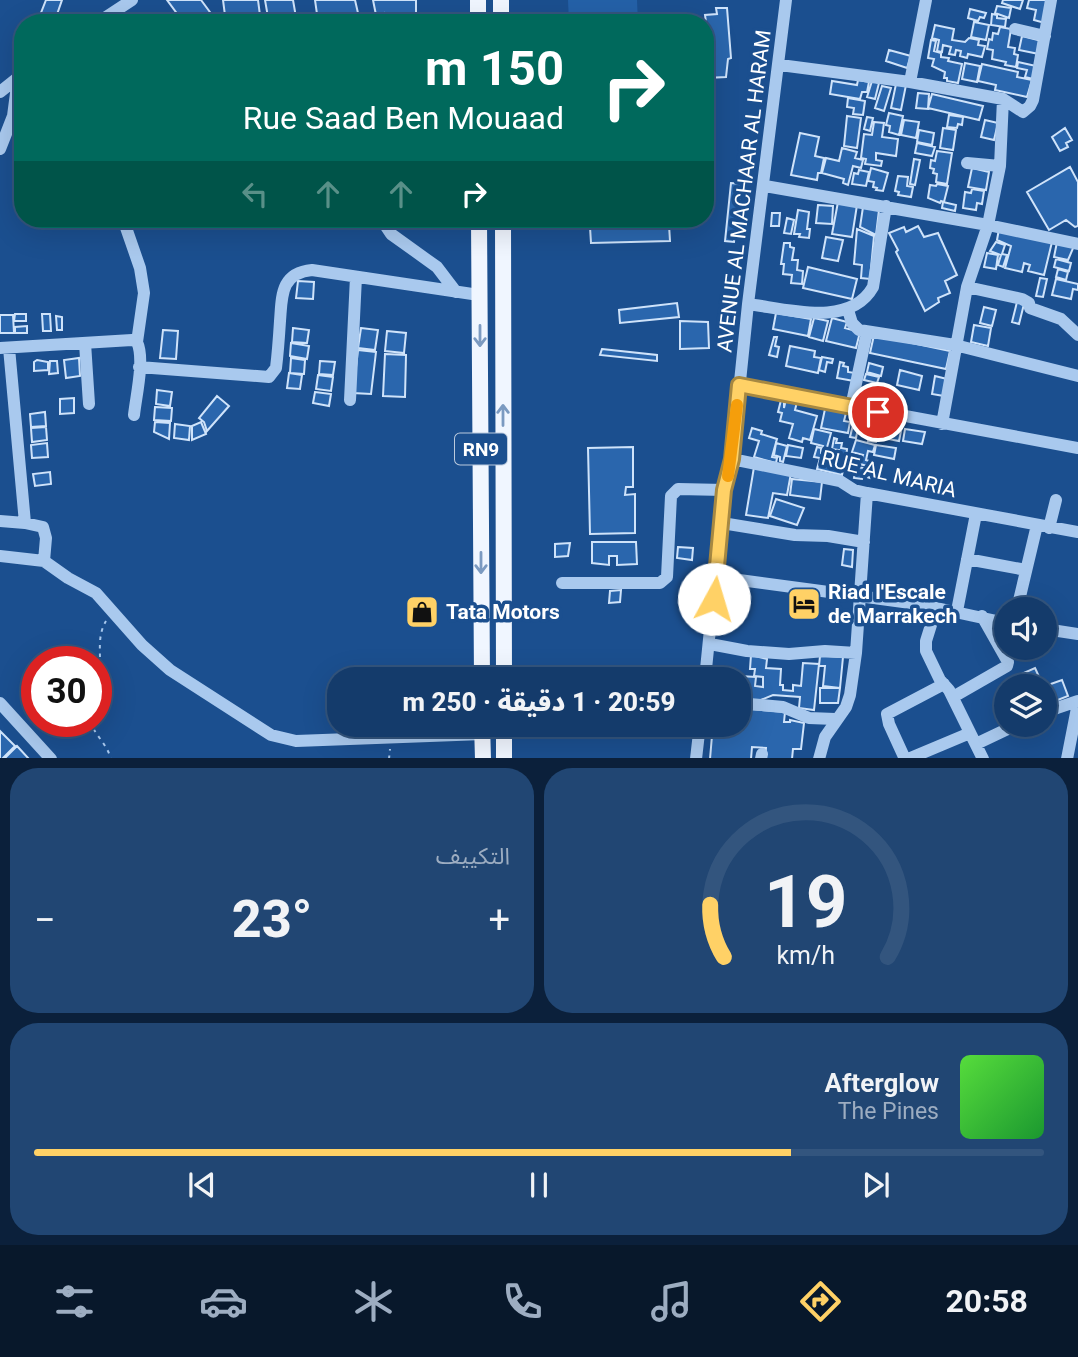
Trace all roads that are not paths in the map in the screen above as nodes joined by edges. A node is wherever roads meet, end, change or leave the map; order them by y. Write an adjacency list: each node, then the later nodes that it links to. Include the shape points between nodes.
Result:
1 (132, 0): 5 (street)
2 (786, 0): 8 (street, AVENUE AL MACHAAR AL HARAM)
3 (926, 0): 10 (street)
4 (1051, 0): 7 (street)
5 (119, 5)
6 (1015, 29): 7 (street)
7 (1045, 36): 12 (street, via 1030,106 1023,112)
8 (780, 65): 10 (street); 17 (street, AVENUE AL MACHAAR AL HARAM)
9 (14, 81): 11 (street)
10 (910, 82): 12 (street)
11 (0, 92)
12 (1003, 99): 16 (street)
13 (14, 110): 14 (street)
14 (0, 149)
15 (967, 163): 16 (street)
16 (1000, 166): 19 (street)
17 (765, 186): 18 (street); 29 (street, AVENUE AL MACHAAR AL HARAM)
18 (886, 206): 19 (street); 30 (street, via 873,287)
19 (988, 225): 24 (street); 26 (street)
20 (126, 228): 33 (street, via 144,293)
21 (387, 228): 27 (street, via 437,267)
22 (479, 228): 28 (main road, RN9)
23 (503, 228): 74 (main road, RN9, one-way to 23)
24 (1078, 244)
25 (356, 277): 27 (street); 37 (street, via 312,270 289,279 282,293 276,368 269,377); 40 (street)
26 (967, 287): 32 (street, via 1022,299 1030,309 1061,319); 35 (street)
27 (456, 292): 28 (street)
28 (480, 295): 73 (main road, RN9, one-way to 73)
29 (748, 304): 30 (street, via 825,313); 39 (street, AVENUE AL MACHAAR AL HARAM)
30 (848, 310): 31 (street, via 854,327)
31 (867, 332): 35 (street); 42 (street)
32 (1078, 335)
33 (137, 342): 34 (street); 37 (street)
34 (85, 343): 36 (street); 41 (street)
35 (955, 345): 38 (street); 44 (street)
36 (5, 348): 52 (street)
37 (139, 367): 43 (street)
38 (1078, 376)
39 (739, 385): 42 (street); 46 (street, AVENUE AL MACHAAR AL HARAM)
40 (350, 400)
41 (89, 404)
42 (851, 407): 44 (street)
43 (134, 415)
44 (942, 424): 45 (street)
45 (1078, 449)
46 (732, 459): 47 (street, AVENUE AL MACHAAR AL HARAM); 48 (street, RUE AL MARIA, via 840,481)
47 (724, 490): 53 (street, AVENUE AL MACHAAR AL HARAM); 62 (street, via 674,491 667,577 660,583)
48 (867, 493): 50 (street, RUE AL MARIA); 56 (street)
49 (1056, 500): 54 (street)
50 (976, 514): 54 (street, RUE AL MARIA); 58 (street)
51 (0, 521): 52 (street)
52 (25, 523): 59 (street, via 43,527)
53 (722, 523): 56 (street); 61 (street, AVENUE AL MACHAAR AL HARAM)
54 (1043, 526): 55 (street, RUE AL MARIA); 60 (street)
55 (1078, 532)
56 (864, 541): 63 (street)
57 (0, 555): 59 (street)
58 (967, 558): 60 (street); 66 (street)
59 (44, 561): 84 (street, via 96,593 170,670 271,735 284,740)
60 (1026, 570): 64 (street)
61 (717, 577): 63 (street); 71 (street, AVENUE AL MACHAAR AL HARAM)
62 (562, 583)
63 (860, 597): 65 (street); 72 (street)
64 (1020, 597)
65 (918, 604): 66 (street); 76 (street, via 932,625 926,651)
66 (957, 611): 67 (street)
67 (982, 616): 68 (street); 77 (street, via 1007,666)
68 (994, 620)
69 (1057, 631): 70 (street)
70 (1078, 634)
71 (710, 644): 72 (street, via 789,654); 75 (street, AVENUE AL MACHAAR AL HARAM)
72 (856, 653): 82 (street, via 849,700)
73 (482, 667)
74 (504, 667)
75 (707, 667)
76 (944, 684): 77 (street); 94 (street, via 887,714)
77 (953, 697): 88 (street)
78 (1078, 702): 81 (street); 96 (street)
79 (0, 703): 89 (street)
80 (751, 704): 82 (street, via 783,707 809,718)
81 (1057, 708)
82 (835, 719): 93 (street)
83 (994, 731): 88 (street)
84 (398, 737)
85 (482, 737): 90 (main road)
86 (504, 737): 91 (main road)
87 (698, 737): 92 (street)
88 (973, 738): 94 (street); 95 (street)
89 (51, 758)
90 (483, 758)
91 (504, 758)
92 (696, 758)
93 (819, 758)
94 (907, 758)
95 (983, 758)
96 (1067, 758)

